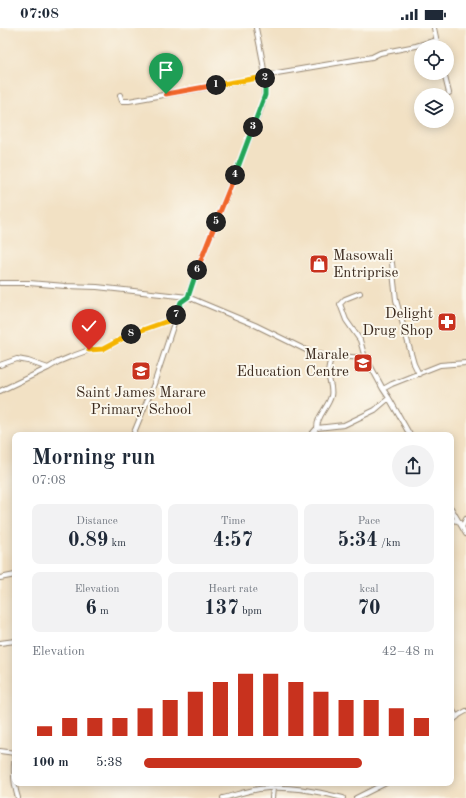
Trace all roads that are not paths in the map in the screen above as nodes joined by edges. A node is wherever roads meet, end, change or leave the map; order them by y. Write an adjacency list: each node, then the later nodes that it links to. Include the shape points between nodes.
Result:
1 (256, 28): 5 (street)
2 (434, 28): 3 (street)
3 (437, 40)
4 (414, 46): 5 (street, via 372,57)
5 (265, 76): 6 (street, via 129,101 122,101); 10 (street, via 262,106 194,275)
6 (120, 95)
7 (392, 263): 17 (street, via 396,300)
8 (0, 283): 10 (street, via 97,287)
9 (360, 293): 13 (street, via 345,299 340,307 360,340)
10 (188, 297): 11 (street, via 181,302); 12 (street, via 306,350)
11 (175, 319): 16 (street, via 130,334 103,349 89,350 70,357); 22 (street, via 154,384)
12 (332, 355): 13 (street); 21 (street, via 328,373 332,395 319,417)
13 (365, 358): 18 (street)
14 (466, 363): 17 (street, via 440,365)
15 (0, 365): 16 (street, via 17,359)
16 (48, 368): 19 (street)
17 (419, 374): 18 (street)
18 (383, 389): 20 (street)
19 (0, 391)
20 (389, 398): 21 (street, via 375,410 344,425); 24 (street)
21 (317, 428): 23 (street)
22 (134, 432)
23 (314, 432)
24 (408, 432)
25 (454, 514): 28 (street)
26 (466, 519): 29 (street)
27 (454, 520): 28 (street)
28 (458, 521): 29 (street)
29 (462, 527): 30 (street)
30 (466, 534)
31 (12, 576): 32 (street)
32 (0, 578)
33 (12, 641): 34 (street)
34 (0, 643)
35 (466, 711): 37 (street)
36 (454, 712): 37 (street)
37 (457, 717): 38 (street)
38 (454, 720)
39 (0, 751): 40 (street)
40 (12, 753)
41 (14, 786): 44 (street)
42 (380, 786): 48 (street)
43 (273, 788): 45 (street, via 247,791); 46 (street); 47 (street, via 299,789)
44 (18, 798)
45 (223, 798)
46 (272, 798)
47 (343, 798)
48 (356, 798)

